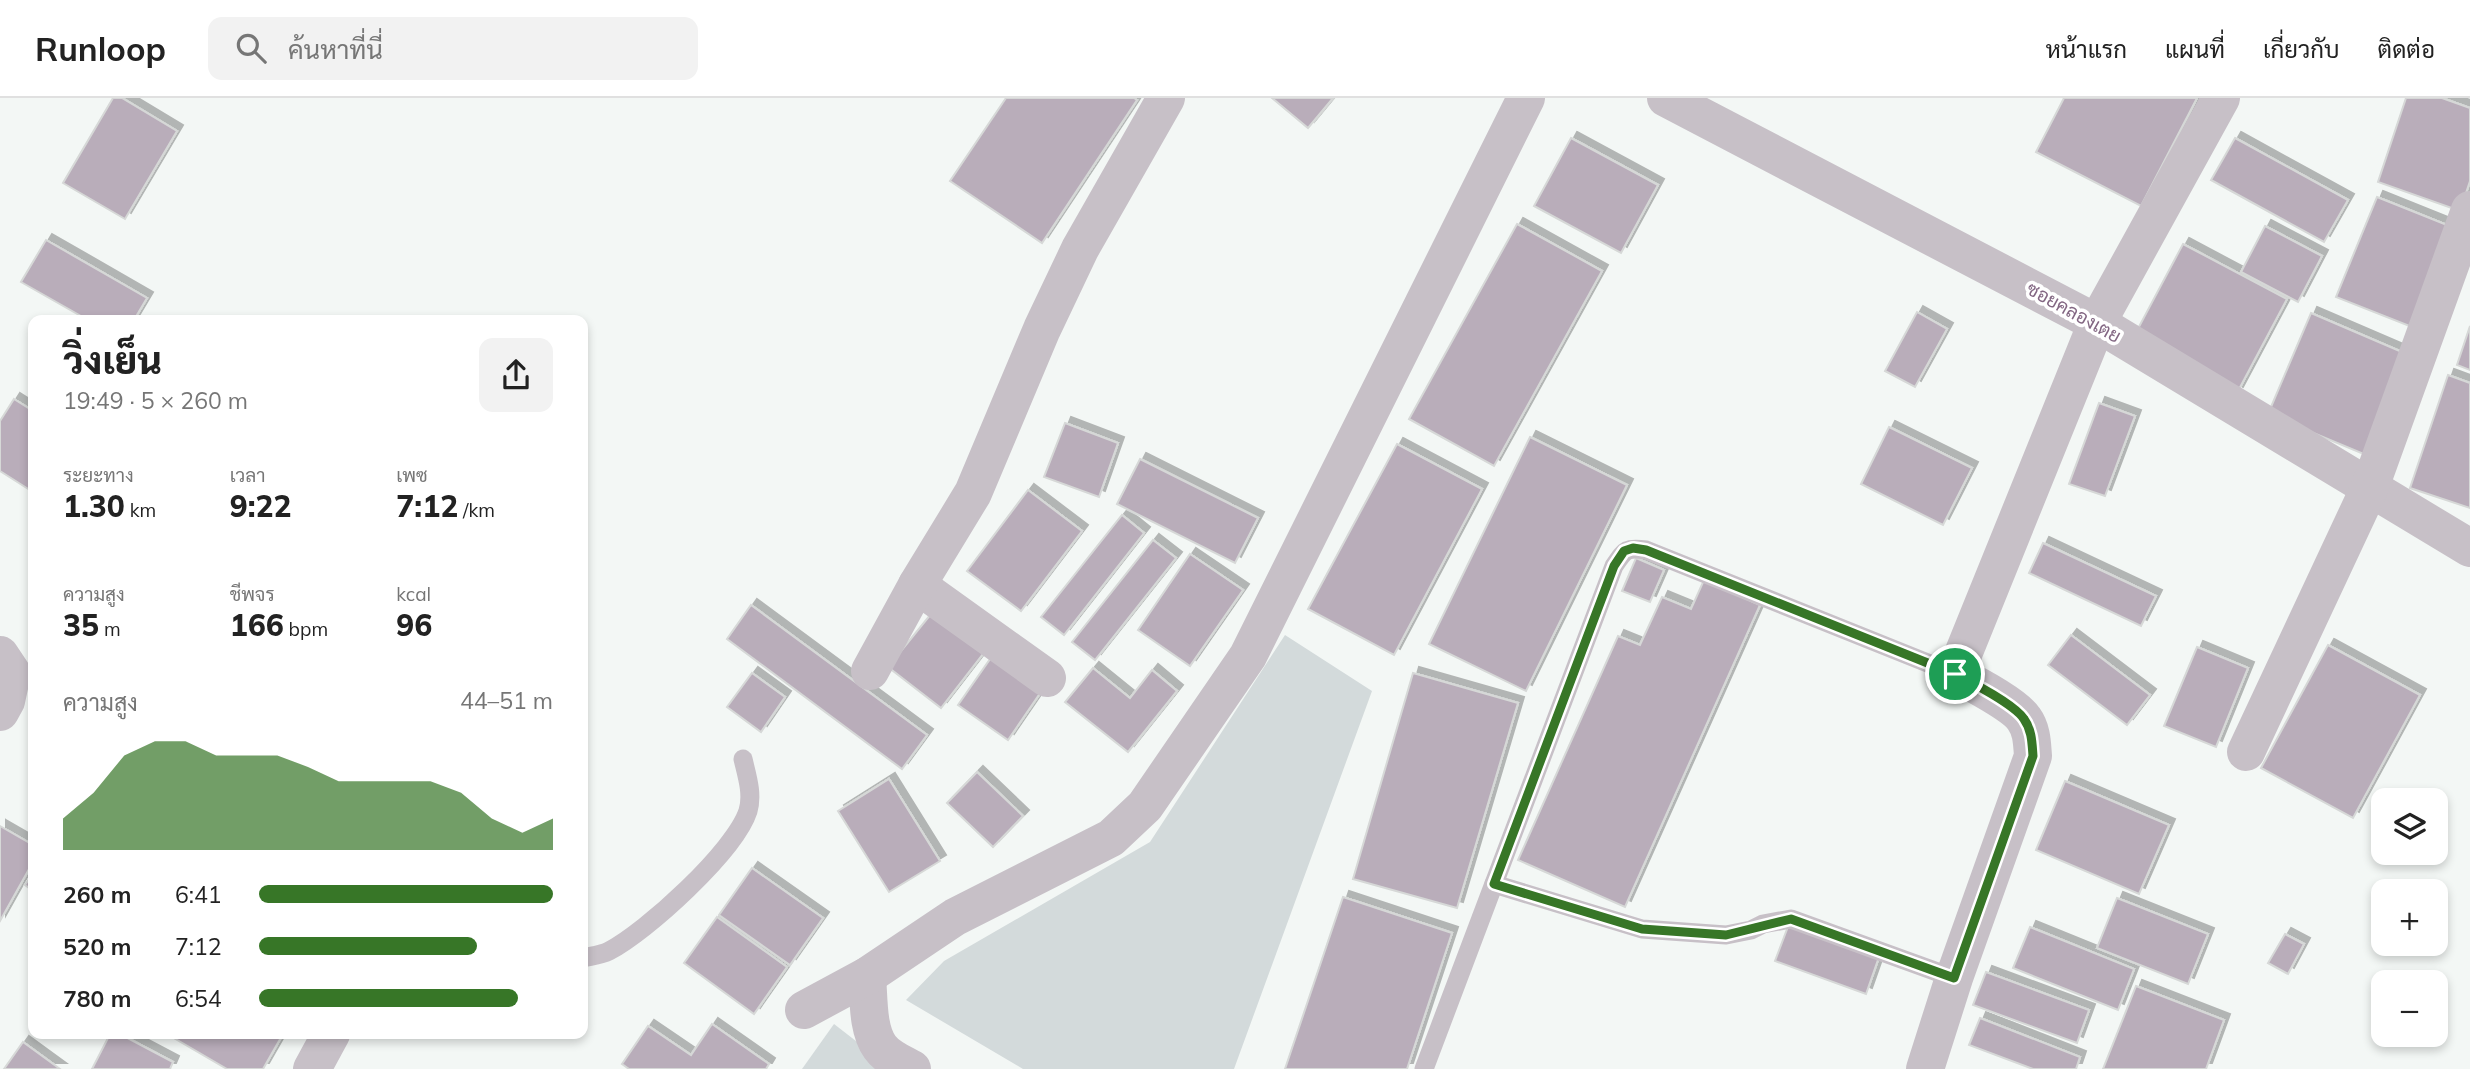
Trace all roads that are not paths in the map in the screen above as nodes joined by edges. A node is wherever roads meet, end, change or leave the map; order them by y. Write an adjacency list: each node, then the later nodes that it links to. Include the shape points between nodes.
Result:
1 (1166, 98): 9 (street, via 1080,248 973,493)
2 (1526, 98): 19 (street, via 1248,656 1145,806 1111,838 955,917)
3 (1666, 98): 6 (street, ซอยคลองเตย)
4 (2221, 98): 6 (street)
5 (2470, 210): 7 (street)
6 (2097, 323): 7 (street, ซอยคลองเตย); 12 (street)
7 (2370, 488): 8 (street, ซอยคลองเตย); 15 (street)
8 (2470, 548)
9 (917, 585): 11 (street); 13 (street)
10 (0, 655): 14 (street, via 12,673)
11 (870, 671)
12 (1955, 674): 17 (lane, via 1646,550 1624,551 1614,566); 20 (street, via 2024,717 2033,756)
13 (1047, 678)
14 (0, 712)
15 (2246, 752)
16 (743, 759): 18 (lane, via 751,790 735,835 685,892 635,936 606,953)
17 (1494, 884): 20 (lane, via 1642,929 1726,935 1791,919); 25 (lane)
18 (588, 957)
19 (867, 976): 21 (street); 24 (street, via 872,1031 880,1048)
20 (1954, 978): 26 (street)
21 (804, 1010)
22 (328, 1039): 23 (street)
23 (313, 1069)
24 (912, 1069)
25 (1424, 1069)
26 (1925, 1069)

